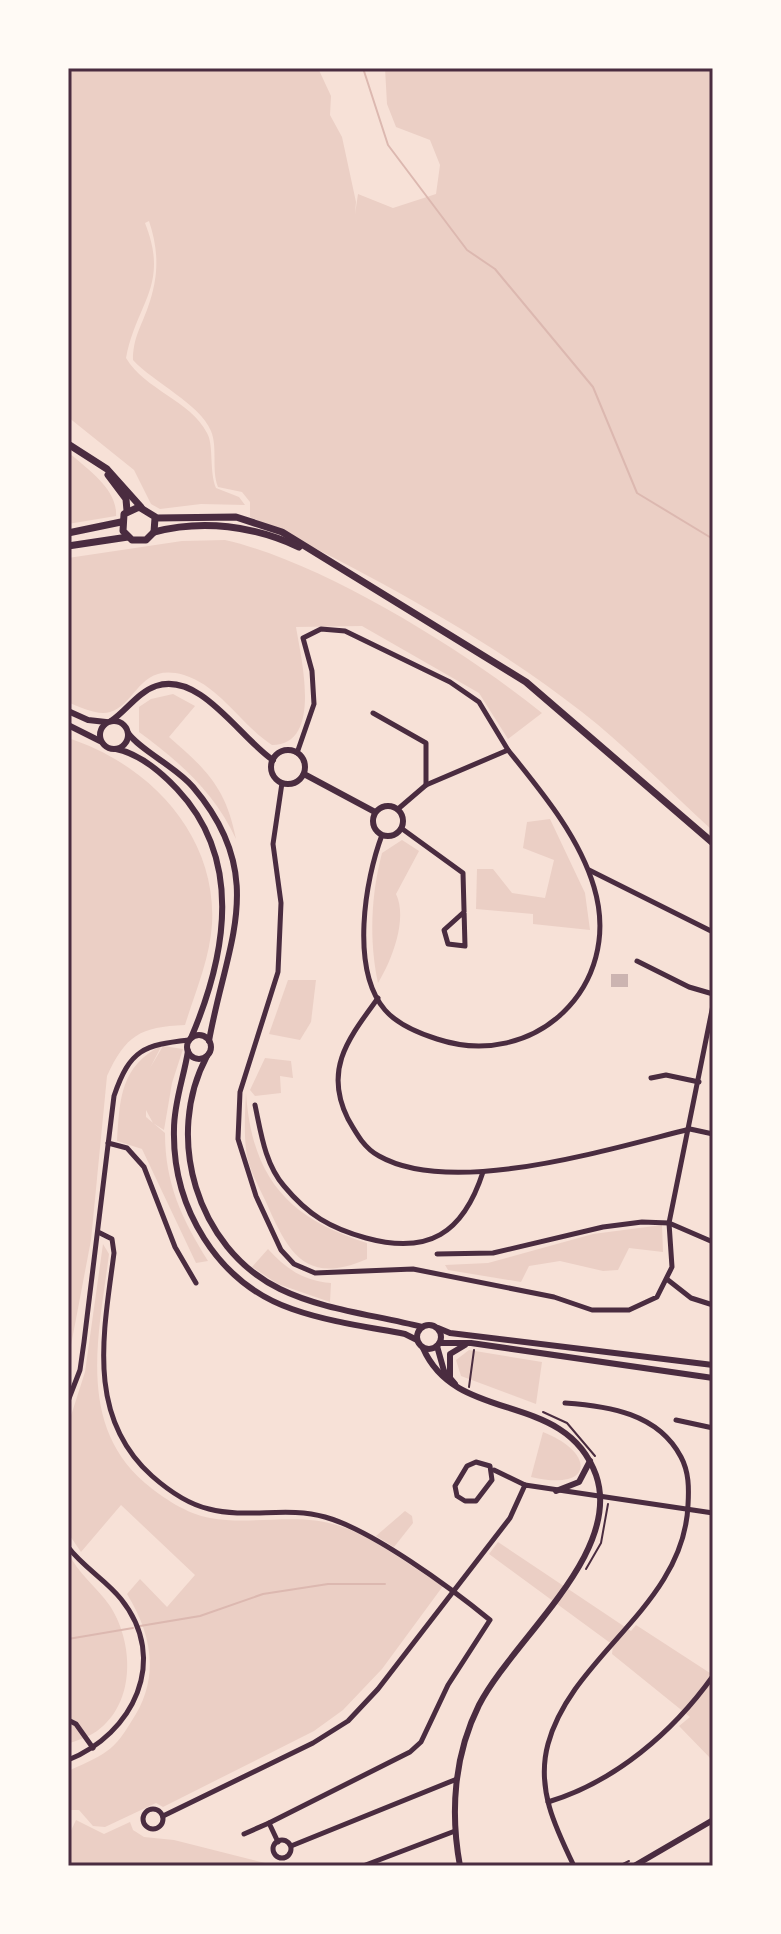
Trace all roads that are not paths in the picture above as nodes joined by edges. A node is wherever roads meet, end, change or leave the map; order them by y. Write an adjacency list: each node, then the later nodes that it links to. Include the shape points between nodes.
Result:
1 (68, 444): 2 (main road)
2 (93, 458): 3 (main road); 4 (main road, via 126,499)
3 (142, 507): 4 (main road); 5 (main road)
4 (127, 511): 6 (main road)
5 (155, 518): 7 (main road); 11 (main road, via 224,516 258,522)
6 (121, 522): 8 (main road); 9 (main road)
7 (154, 532): 9 (main road, via 143,541); 11 (main road, via 252,529)
8 (68, 533)
9 (128, 537): 10 (main road)
10 (68, 546)
11 (344, 570): 30 (main road, via 526,682)
12 (131, 705): 15 (street); 17 (street); 22 (street, via 156,686 189,687)
13 (68, 711): 15 (street, via 88,720)
14 (373, 713): 25 (street, via 426,743)
15 (110, 721): 17 (street); 18 (street, via 100,731)
16 (68, 725): 18 (street)
17 (127, 730): 19 (street, via 126,742); 40 (street, via 200,796 223,834 233,864 235,937)
18 (103, 744): 19 (street)
19 (116, 749): 39 (street, via 150,765 182,795 203,826 219,868 222,935)
20 (508, 750): 21 (street, via 488,714 466,692 345,631 321,629 303,638 314,704); 25 (street); 31 (street, via 543,793)
21 (297, 753): 22 (street, via 281,752); 23 (street, via 304,760)
22 (273, 760): 24 (street, via 272,771)
23 (304, 774): 24 (street); 27 (street)
24 (282, 783): 55 (street, via 273,844 281,903 278,972 240,1092 238,1139 281,1250 294,1264 315,1273 413,1269 495,1283 592,1310 629,1310 657,1297)
25 (426, 785): 26 (street)
26 (398, 809): 27 (street, via 384,806); 28 (street)
27 (375, 812): 29 (street, via 373,825)
28 (401, 828): 29 (street); 32 (street, via 463,873)
29 (382, 835): 36 (street, via 370,866 364,933)
30 (713, 843)
31 (588, 869): 33 (street); 36 (street, via 599,908 598,954 579,995 543,1028 521,1040 470,1047 420,1034 393,1017)
32 (464, 912): 32 (street, via 444,930 448,944 465,946)
33 (713, 932)
34 (637, 961): 35 (street)
35 (713, 994)
36 (378, 998): 50 (street, via 351,1035 335,1074 354,1130 380,1157 437,1170)
37 (713, 1005): 38 (street)
38 (710, 1038): 45 (street)
39 (190, 1039): 40 (street, via 201,1035); 41 (street); 42 (street)
40 (209, 1041): 43 (street)
41 (170, 1042): 42 (street); 49 (street, via 144,1048 125,1068 114,1096)
42 (188, 1050): 43 (street, via 196,1058); 60 (street, via 174,1117 176,1165 192,1218 217,1258 252,1289 283,1306)
43 (207, 1056): 58 (street, via 190,1106 188,1148 201,1202 221,1240 260,1277 296,1296)
44 (651, 1078): 45 (street, via 666,1075)
45 (699, 1082): 47 (street)
46 (255, 1105): 50 (street, via 264,1148 282,1185 323,1224 363,1237 413,1246 436,1236 465,1211)
47 (690, 1129): 48 (street); 50 (street, via 542,1165); 51 (street)
48 (713, 1134)
49 (108, 1143): 52 (street); 56 (street, via 127,1148 144,1167 175,1247)
50 (483, 1172)
51 (669, 1223): 53 (street); 54 (street, via 603,1227 493,1253); 55 (street)
52 (98, 1232): 68 (street, via 80,1370); 82 (street, via 112,1239 114,1253 102,1354 108,1410 120,1436 149,1473 178,1496 210,1510 298,1512 332,1519)
53 (713, 1242)
54 (437, 1254)
55 (668, 1280): 57 (street, via 691,1298)
56 (196, 1283)
57 (713, 1305)
58 (422, 1327): 59 (street); 60 (street)
59 (438, 1328): 61 (street); 64 (street)
60 (417, 1340): 63 (street)
61 (438, 1345): 62 (street); 63 (street); 66 (street)
62 (472, 1346): 65 (street); 66 (street, via 458,1346 450,1354)
63 (423, 1348): 67 (street, via 440,1376)
64 (713, 1365)
65 (713, 1378)
66 (450, 1380): 67 (street)
67 (468, 1390): 72 (street, via 563,1429)
68 (68, 1401)
69 (565, 1403): 79 (street, via 622,1410 666,1438 685,1465)
70 (676, 1420): 71 (street)
71 (713, 1428)
72 (593, 1460): 77 (street, via 579,1482); 78 (street)
73 (493, 1469): 74 (street); 75 (street); 75 (street, via 472,1463 455,1491 461,1500 476,1501)
74 (508, 1476): 75 (street); 76 (street)
75 (492, 1480)
76 (525, 1485): 77 (street); 82 (street, via 510,1518)
77 (556, 1491): 78 (street)
78 (605, 1497): 79 (street); 87 (street, via 595,1541 584,1560 489,1687 470,1725)
79 (688, 1509): 80 (street); 88 (street, via 685,1534 670,1570 554,1726 544,1764)
80 (713, 1513)
81 (68, 1547): 85 (street, via 121,1600 143,1653 131,1710 119,1728)
82 (454, 1590): 89 (street, via 348,1721); 91 (street, via 490,1620 448,1685 421,1742 398,1760)
83 (713, 1676): 88 (street, via 653,1742 602,1778)
84 (68, 1720): 85 (street)
85 (93, 1748): 86 (street)
86 (68, 1760)
87 (457, 1779): 92 (street); 95 (street)
88 (548, 1802): 98 (street)
89 (163, 1816): 89 (street, via 150,1809 143,1822 158,1828)
90 (713, 1820): 99 (street)
91 (269, 1823): 93 (street); 94 (street)
92 (455, 1831): 96 (street); 97 (street)
93 (244, 1834)
94 (278, 1842): 95 (street); 95 (street, via 274,1849 280,1858 288,1856)
95 (291, 1846)
96 (363, 1866)
97 (460, 1866)
98 (574, 1866)
99 (634, 1866)

